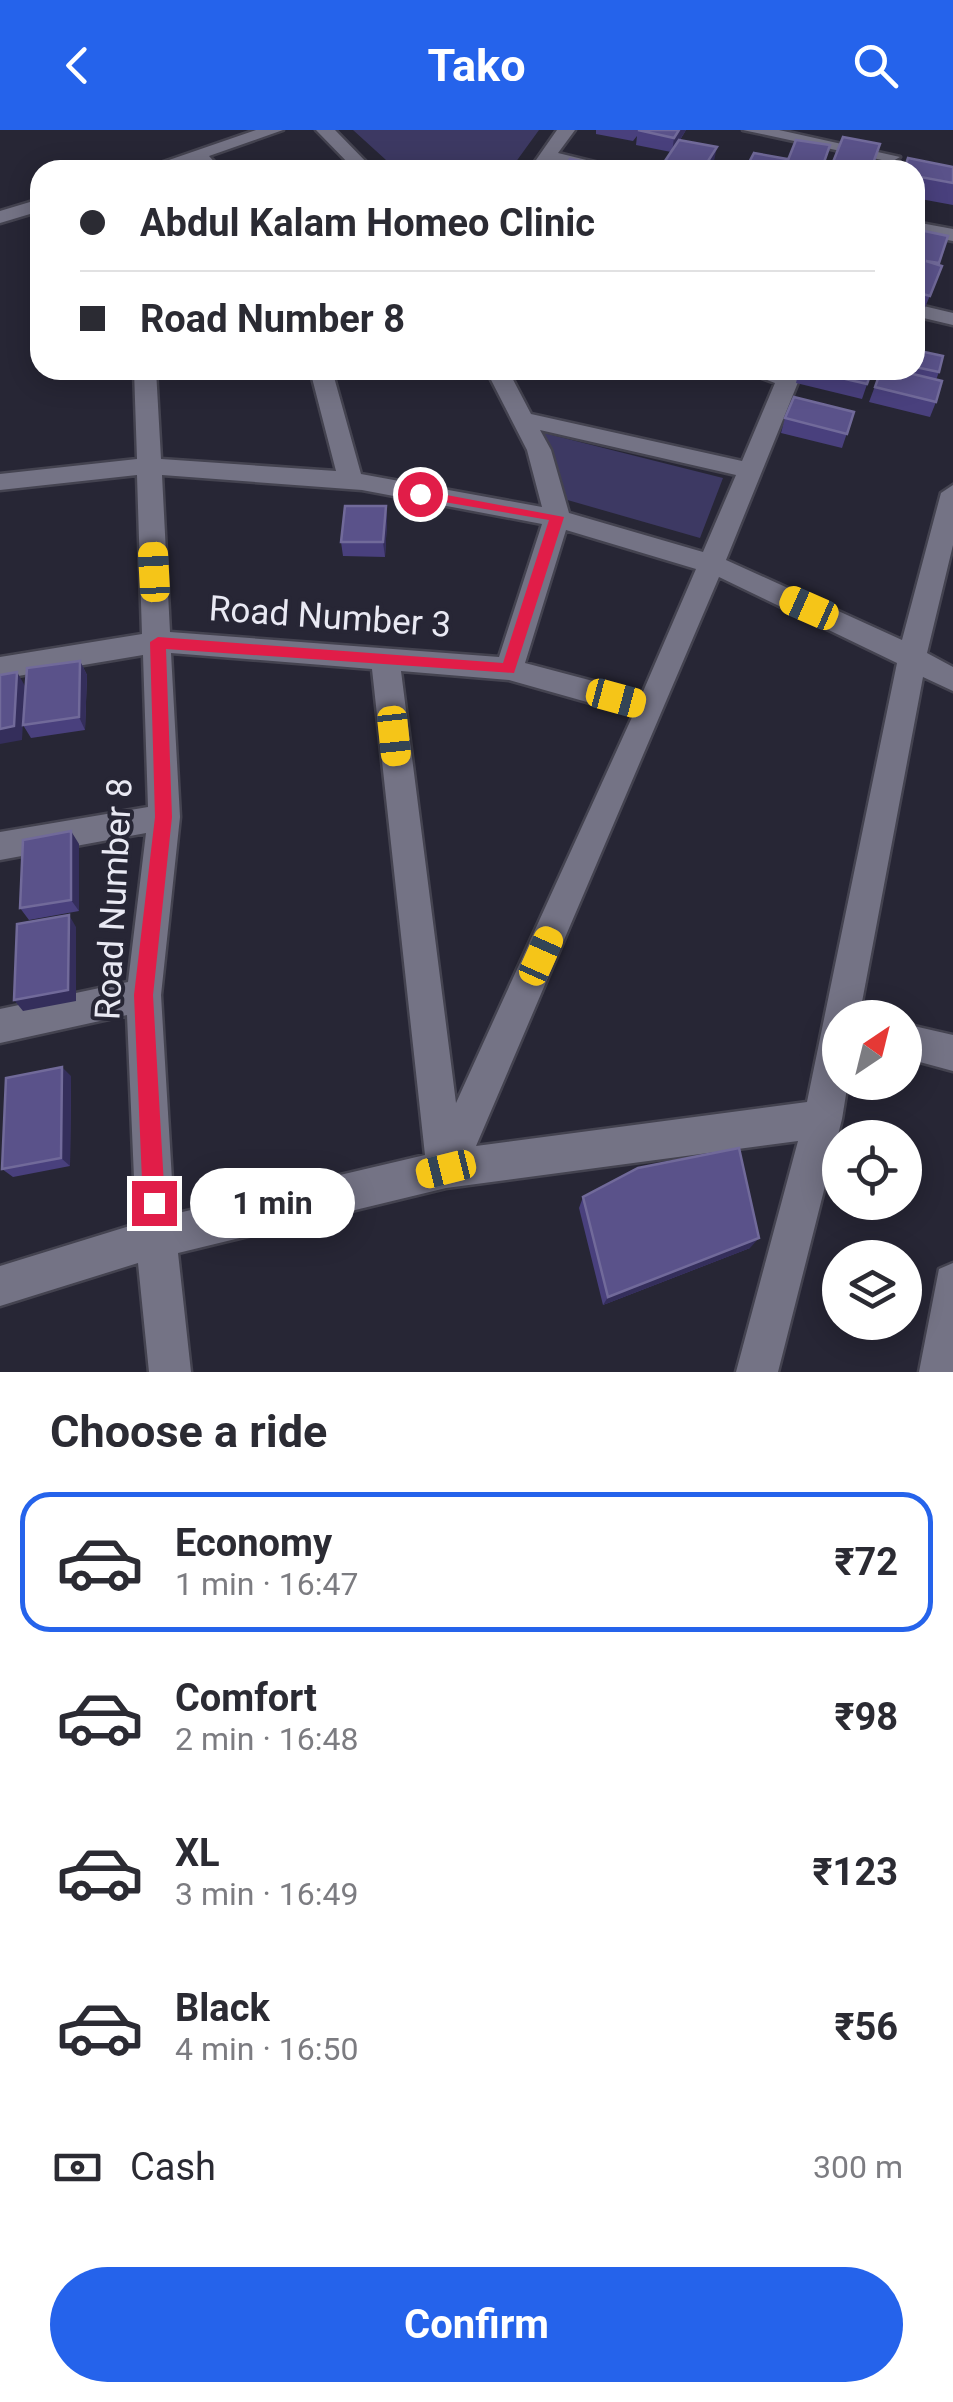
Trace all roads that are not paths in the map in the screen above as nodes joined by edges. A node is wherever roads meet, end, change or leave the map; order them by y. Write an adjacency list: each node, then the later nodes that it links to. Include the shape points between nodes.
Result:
1 (274, 130): 5 (street)
2 (325, 130): 9 (street)
3 (566, 130): 10 (street)
4 (752, 130): 6 (street)
5 (196, 154): 7 (street); 8 (street)
6 (891, 157)
7 (178, 160)
8 (203, 160)
9 (355, 160)
10 (543, 160)
11 (30, 207): 12 (street)
12 (0, 217)
13 (925, 230): 14 (street)
14 (953, 236)
15 (925, 312): 16 (street)
16 (953, 319)
17 (146, 380): 22 (street, Road Number 8)
18 (324, 380): 25 (street)
19 (502, 380): 21 (street)
20 (786, 380): 23 (street)
21 (523, 420): 23 (street); 27 (street, via 539,450)
22 (148, 467): 24 (street); 25 (street); 29 (street, Road Number 8)
23 (748, 470): 28 (street)
24 (0, 482)
25 (351, 482): 27 (street)
26 (953, 493): 31 (street)
27 (557, 517): 28 (street); 33 (street)
28 (710, 564): 31 (street); 35 (street)
29 (158, 642): 30 (street, Road Number 3); 32 (street, Road Number 3); 36 (street, Road Number 8)
30 (385, 657): 33 (street, Road Number 3); 45 (street)
31 (912, 658): 34 (street); 39 (street)
32 (0, 668)
33 (509, 669): 35 (street, Road Number 3)
34 (953, 680)
35 (652, 708): 45 (street)
36 (164, 817): 37 (street); 38 (street, Road Number 8)
37 (0, 846)
38 (144, 995): 40 (street); 46 (street, Road Number 8)
39 (844, 1000)
40 (0, 1026)
41 (922, 1045): 42 (street)
42 (953, 1053)
43 (826, 1100): 44 (street)
44 (823, 1118): 45 (street); 50 (street)
45 (446, 1169): 46 (street)
46 (156, 1238): 48 (street); 49 (street, Road Number 8)
47 (953, 1283): 51 (street)
48 (0, 1286)
49 (170, 1372)
50 (758, 1372)
51 (940, 1372)

